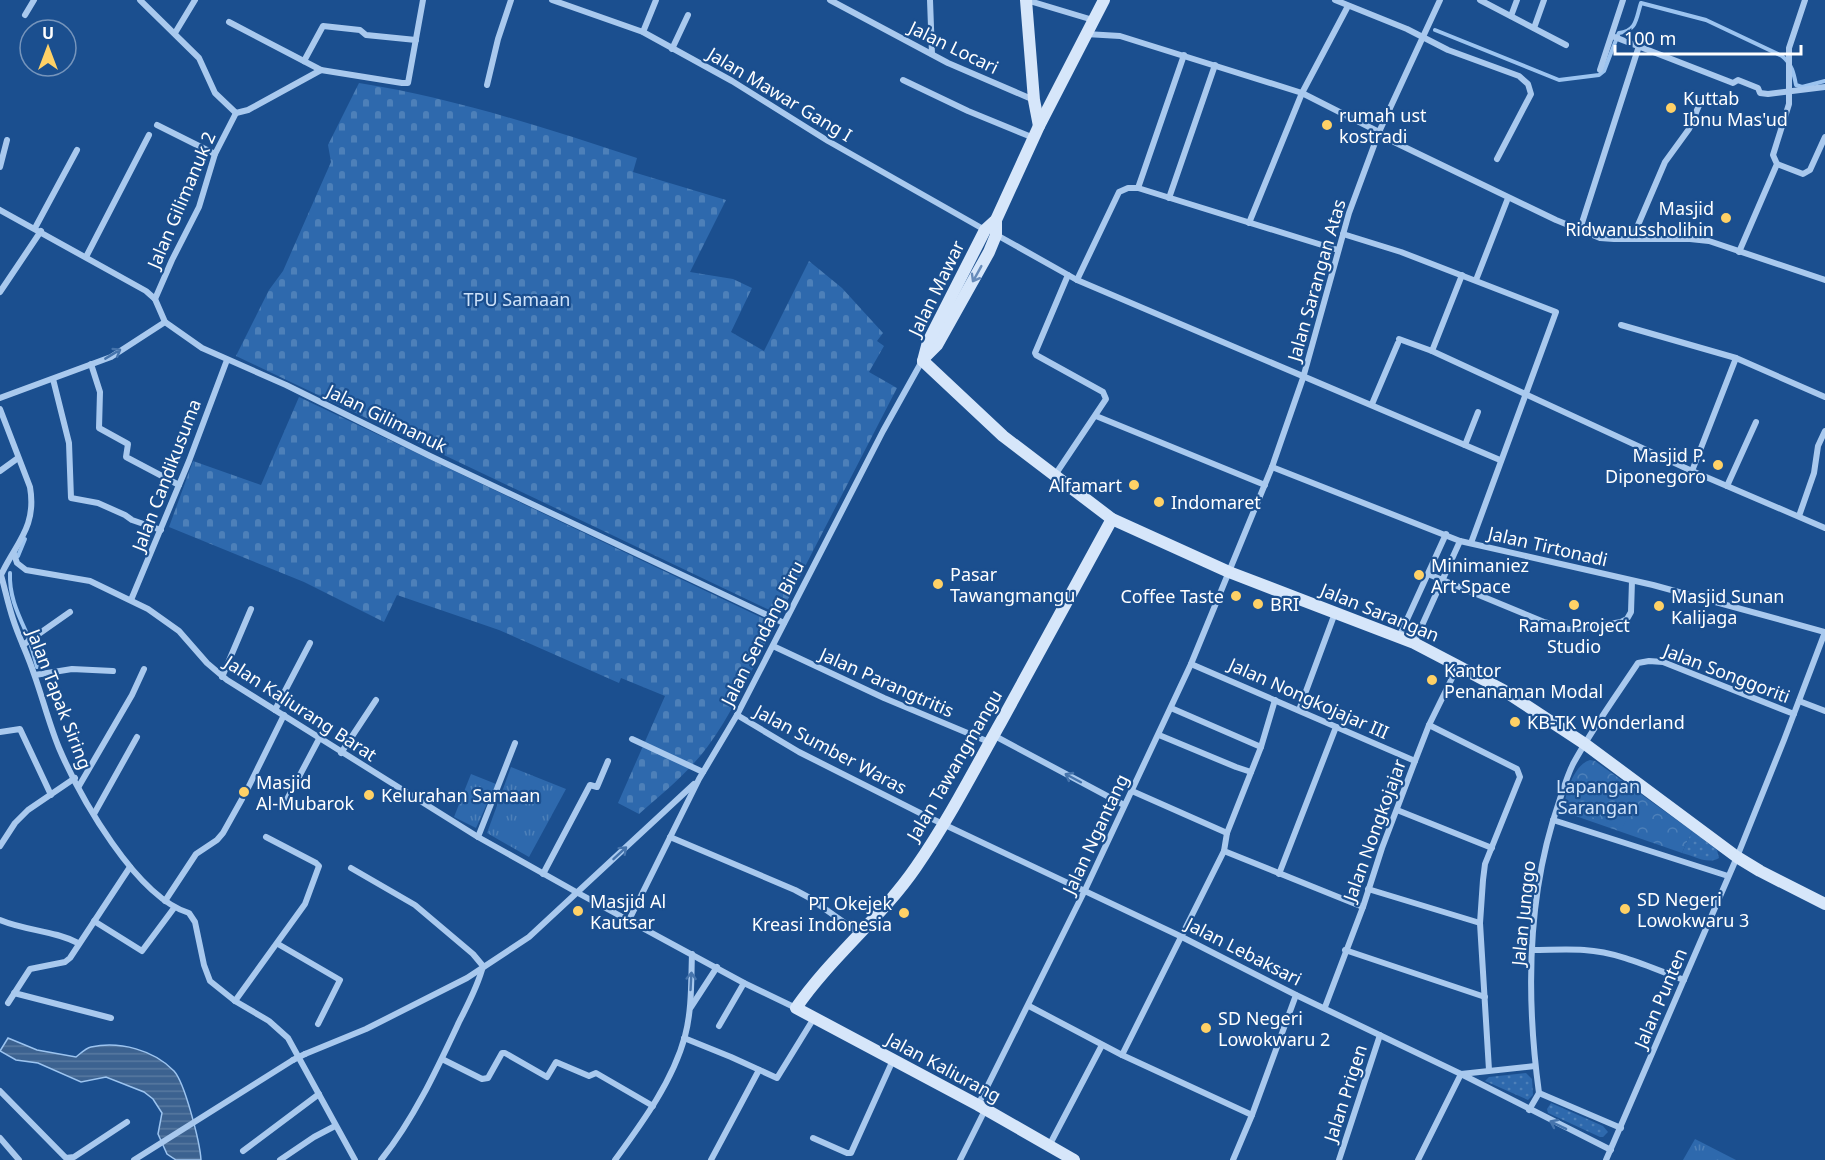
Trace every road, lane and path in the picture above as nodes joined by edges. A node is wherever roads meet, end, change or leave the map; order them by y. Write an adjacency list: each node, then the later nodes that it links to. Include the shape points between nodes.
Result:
1 (34, 0): 20 (street)
2 (140, 0): 27 (street)
3 (195, 0): 27 (street)
4 (423, 0): 31 (street)
5 (511, 0): 42 (street)
6 (552, 0): 26 (street, Jalan Mawar Gang I)
7 (656, 0): 26 (street)
8 (830, 0): 35 (street, Jalan Locari)
9 (930, 0): 35 (street)
10 (1026, 0): 23 (street); 46 (main road)
11 (1104, 0): 23 (main road, Jalan Mawar)
12 (1335, 0): 19 (street)
13 (1440, 0): 29 (street, Jalan Sarangan Atas)
14 (1480, 0): 22 (street)
15 (1518, 0): 22 (street)
16 (1544, 0): 25 (street)
17 (1623, 0): 30 (street)
18 (1805, 0): 44 (street, via 1789,54)
19 (1348, 6): 29 (street); 45 (street)
20 (25, 15)
21 (688, 15): 34 (street)
22 (1511, 16): 25 (street)
23 (1093, 20): 28 (main road, Jalan Mawar)
24 (229, 22): 37 (street)
25 (1534, 28): 32 (street)
26 (643, 32): 34 (street, Jalan Mawar Gang I)
27 (175, 33): 48 (street, via 199,58 215,93)
28 (1086, 33): 36 (street, via 1120,36); 50 (main road, Jalan Mawar)
29 (1422, 37): 51 (street, Jalan Sarangan Atas); 57 (street, via 1520,76 1528,84 1531,94)
30 (1615, 37): 33 (street); 40 (street)
31 (417, 40): 37 (street, via 326,26); 39 (street, via 408,83)
32 (1566, 45)
33 (1639, 46): 44 (street, via 1733,83 1738,80 1758,88 1760,93); 65 (street)
34 (672, 49): 67 (street, Jalan Mawar Gang I)
35 (932, 54): 46 (street, Jalan Locari)
36 (1184, 55): 38 (street); 60 (street)
37 (304, 61): 39 (street)
38 (1215, 65): 45 (street); 61 (street)
39 (321, 70): 48 (street)
40 (1600, 70)
41 (903, 80): 50 (street, via 968,111)
42 (487, 85)
43 (1825, 87): 44 (street)
44 (1789, 91): 58 (street, via 1787,114 1773,155)
45 (1302, 93): 51 (street); 64 (street)
46 (1034, 100): 50 (main road)
47 (1700, 103): 69 (street, via 1689,129 1665,162)
48 (236, 113): 56 (street, Jalan Gilimanuk 2)
49 (157, 125): 56 (street)
50 (1037, 132): 67 (main road, Jalan Mawar)
51 (1379, 132): 62 (street); 68 (street, Jalan Sarangan Atas)
52 (149, 135): 72 (street)
53 (1825, 137): 58 (street, via 1807,173)
54 (7, 140): 59 (street)
55 (77, 150): 66 (street)
56 (215, 154): 79 (street, Jalan Gilimanuk 2, via 199,207)
57 (1497, 159)
58 (1777, 164): 71 (street)
59 (0, 167)
60 (1138, 188): 61 (street); 75 (street, via 1119,192)
61 (1169, 198): 64 (street)
62 (1508, 198): 65 (street); 76 (street)
63 (0, 210): 66 (street)
64 (1249, 223): 70 (street)
65 (1580, 229): 69 (street, via 1600,238)
66 (38, 230): 72 (street); 78 (street)
67 (991, 232): 73 (street, Jalan Mawar Gang I); 85 (main road, Jalan Mawar, via 928,342)
68 (1343, 234): 70 (street, Jalan Sarangan Atas); 74 (street)
69 (1632, 239): 71 (street, via 1709,241)
70 (1338, 250): 87 (street, Jalan Sarangan Atas)
71 (1738, 252): 77 (street)
72 (86, 257): 79 (street, via 137,285)
73 (1068, 275): 75 (street, Jalan Mawar Gang I); 95 (street, via 1035,352 1103,392 1106,399)
74 (1462, 275): 76 (street); 82 (street)
75 (1077, 280): 87 (street, Jalan Mawar Gang I)
76 (1476, 280): 89 (street, via 1556,312)
77 (1825, 280)
78 (0, 292)
79 (155, 300): 80 (street)
80 (165, 322): 84 (street, Jalan Gilimanuk); 86 (street, one-way to 80, via 111,357)
81 (1621, 325): 83 (street)
82 (1432, 351): 89 (street); 92 (street, via 1399,341)
83 (1736, 358): 90 (street); 103 (street)
84 (227, 360): 106 (street, Jalan Candikusuma); 124 (street, Jalan Gilimanuk)
85 (923, 361): 104 (main road, Jalan Sarangan, via 977,413); 124 (street, Jalan Sendang Biru)
86 (91, 364): 88 (street); 106 (street, via 100,392 99,428 128,444 126,457)
87 (1304, 378): 92 (street, Jalan Mawar Gang I); 101 (street, Jalan Sarangan Atas)
88 (53, 379): 91 (street); 111 (street, via 69,443 70,498 98,503)
89 (1525, 395): 100 (street); 103 (street)
90 (1825, 397)
91 (0, 398)
92 (1372, 404): 98 (street, Jalan Mawar Gang I)
93 (0, 409): 99 (street, Jalan Tapak Siring)
94 (1478, 412): 98 (street)
95 (1096, 416): 104 (street); 105 (street)
96 (1756, 422): 107 (street)
97 (1825, 431): 108 (street)
98 (1465, 446): 100 (street, Jalan Mawar Gang I)
99 (18, 458): 102 (street); 115 (street, Jalan Tapak Siring, via 30,487 32,511 27,531)
100 (1500, 460): 114 (street)
101 (1272, 467): 105 (street, Jalan Sarangan Atas); 112 (street, Jalan Tirtonadi)
102 (0, 471)
103 (1692, 471): 107 (street)
104 (1054, 476): 109 (main road, Jalan Sarangan)
105 (1265, 484): 116 (street, Jalan Sarangan Atas)
106 (179, 485): 111 (street, Jalan Candikusuma)
107 (1727, 486): 108 (street)
108 (1799, 516): 110 (street)
109 (1112, 519): 116 (main road, Jalan Sarangan); 154 (main road, Jalan Tawangmangu)
110 (1825, 528)
111 (161, 530): 120 (street, Jalan Candikusuma)
112 (1446, 534): 113 (street, Jalan Tirtonadi); 117 (street)
113 (1460, 541): 114 (street, Jalan Tirtonadi); 118 (street)
114 (1471, 543): 119 (street, Jalan Tirtonadi)
115 (14, 554): 120 (street, Jalan Kaliurang Barat, via 26,570 90,581); 129 (street, Jalan Tapak Siring, via 1,575)
116 (1229, 572): 123 (main road, Jalan Sarangan); 131 (street, Jalan Ngantang)
117 (1428, 574): 118 (street); 126 (street)
118 (1443, 579): 119 (street, via 1568,629 1627,619 1631,612); 128 (street)
119 (1632, 580): 125 (street, Jalan Tirtonadi)
120 (131, 600): 136 (street, Jalan Kaliurang Barat, via 179,631)
121 (251, 609): 136 (street)
122 (69, 612): 129 (street)
123 (1335, 613): 126 (main road, Jalan Sarangan); 142 (street)
124 (784, 623): 130 (street, Jalan Sendang Biru)
125 (1825, 632): 139 (street, Jalan Songgoriti)
126 (1399, 637): 128 (main road, Jalan Sarangan)
127 (309, 643): 141 (street)
128 (1414, 643): 132 (main road, Jalan Sarangan)
129 (24, 645): 135 (street, Jalan Tapak Siring)
130 (773, 646): 146 (street, Jalan Sendang Biru); 154 (street, Jalan Parangtritis, via 884,698)
131 (1191, 664): 138 (street, Jalan Nongkojajar III); 140 (street, Jalan Ngantang)
132 (1458, 666): 147 (street, Jalan Nongkojajar); 156 (main road, Jalan Sarangan, via 1503,690)
133 (144, 669): 165 (street)
134 (113, 671): 135 (street, via 72,669)
135 (35, 675): 163 (street, Jalan Tapak Siring, via 59,749)
136 (222, 676): 141 (street, Jalan Kaliurang Barat)
137 (376, 700): 158 (street)
138 (1275, 700): 142 (street, Jalan Nongkojajar III); 157 (street)
139 (1799, 701): 143 (street); 144 (street, Jalan Songgoriti)
140 (1171, 708): 150 (street, Jalan Ngantang); 157 (street)
141 (275, 710): 145 (street, Jalan Kaliurang Barat)
142 (1299, 710): 148 (street, Jalan Nongkojajar III)
143 (1825, 711)
144 (1794, 714): 156 (street, Jalan Songgoriti, via 1663,662 1649,661 1638,663); 183 (street, Jalan Songgoriti)
145 (284, 715): 152 (street, Jalan Kaliurang Barat); 166 (street)
146 (737, 715): 161 (street, Jalan Sendang Biru); 175 (street, Jalan Sumber Waras, via 799,752)
147 (1429, 725): 160 (street, Jalan Nongkojajar); 181 (street, via 1520,774)
148 (1336, 727): 160 (street, Jalan Nongkojajar III); 187 (street)
149 (0, 732): 168 (street, via 20,729)
150 (1159, 735): 162 (street); 167 (street, Jalan Ngantang)
151 (137, 737): 173 (street)
152 (319, 739): 158 (street, Jalan Kaliurang Barat); 170 (street)
153 (632, 739): 161 (street)
154 (992, 739): 171 (street, Jalan Parangtritis, one-way to 154); 175 (main road, Jalan Tawangmangu)
155 (515, 743): 178 (street)
156 (1585, 744): 174 (street, Jalan Junggo); 183 (main road, Jalan Sarangan)
157 (1261, 747): 162 (street)
158 (341, 753): 178 (street, Jalan Kaliurang Barat)
159 (608, 761): 186 (street, via 597,787 590,785)
160 (1414, 761): 172 (street, Jalan Nongkojajar)
161 (703, 772): 164 (street, Jalan Sendang Biru)
162 (1251, 772): 176 (street)
163 (75, 778): 165 (street, Jalan Tapak Siring); 168 (street)
164 (699, 779): 179 (street, Jalan Sendang Biru); 191 (street, one-way to 164)
165 (79, 786): 173 (street, Jalan Tapak Siring)
166 (248, 788)
167 (1131, 791): 171 (street, Jalan Ngantang); 176 (street)
168 (51, 795): 180 (street, via 20,818)
169 (242, 799): 192 (street, via 223,833 196,854)
170 (284, 805)
171 (1124, 805): 190 (street, Jalan Ngantang)
172 (1397, 810): 181 (street); 189 (street, Jalan Nongkojajar)
173 (94, 814): 184 (street, Jalan Tapak Siring)
174 (1553, 820): 188 (street); 205 (street, Jalan Junggo, via 1541,869)
175 (944, 823): 190 (street, Jalan Lebaksari); 200 (main road, Jalan Tawangmangu, via 916,867)
176 (1227, 832): 182 (street)
177 (266, 837): 203 (street, via 319,866 309,898)
178 (478, 837): 186 (street, Jalan Kaliurang Barat)
179 (670, 837): 197 (street, Jalan Sendang Biru); 200 (street, via 795,890)
180 (0, 846)
181 (1492, 848): 199 (street, via 1484,872)
182 (1224, 851): 187 (street); 201 (street)
183 (1737, 857): 188 (street, Jalan Punten); 193 (main road, Jalan Sarangan)
184 (130, 867): 192 (street, Jalan Tapak Siring); 198 (street)
185 (351, 868): 207 (street, via 415,905)
186 (543, 874): 191 (street, Jalan Kaliurang Barat)
187 (1279, 874): 194 (street)
188 (1728, 876): 209 (street, Jalan Punten)
189 (1368, 889): 194 (street, Jalan Nongkojajar); 199 (street)
190 (1085, 890): 201 (street, Jalan Lebaksari); 216 (street, Jalan Ngantang)
191 (578, 893): 197 (street, Jalan Kaliurang Barat); 207 (street, via 529,937)
192 (165, 901): 195 (street, Jalan Tapak Siring)
193 (1825, 904)
194 (1363, 907): 204 (street, Jalan Nongkojajar)
195 (174, 908): 198 (street, via 142,951); 214 (street, Jalan Tapak Siring, via 189,912 210,981)
196 (0, 920): 202 (street)
197 (629, 920): 206 (street, Jalan Kaliurang Barat)
198 (94, 921): 202 (street)
199 (1480, 923): 213 (street)
200 (859, 933): 218 (main road, Jalan Tawangmangu)
201 (1180, 936): 212 (street, Jalan Lebaksari); 227 (street)
202 (78, 943): 211 (street, via 65,962 30,969)
203 (278, 944): 214 (street); 222 (street, via 340,980)
204 (1345, 950): 213 (street); 217 (street, Jalan Nongkojajar)
205 (1532, 950): 209 (street, via 1604,953); 230 (street, Jalan Junggo)
206 (692, 954): 208 (street, Jalan Kaliurang Barat); 219 (street, one-way to 206)
207 (483, 966): 228 (street); 250 (street, bridge, via 366,1029 293,1060)
208 (717, 967): 210 (street, Jalan Kaliurang Barat); 219 (street)
209 (1684, 980): 243 (street, Jalan Punten)
210 (744, 983): 218 (street, Jalan Kaliurang Barat); 223 (street)
211 (14, 993): 215 (street); 220 (street)
212 (1296, 994): 217 (street, Jalan Lebaksari); 240 (street)
213 (1485, 997): 232 (street)
214 (235, 1001): 236 (street, Jalan Tapak Siring, via 269,1021 288,1038)
215 (8, 1003)
216 (1029, 1006): 226 (street); 238 (street, Jalan Ngantang)
217 (1324, 1007): 224 (street, Jalan Lebaksari)
218 (796, 1008): 221 (main road, Jalan Kaliurang)
219 (689, 1009): 225 (street)
220 (111, 1018)
221 (814, 1018): 229 (main road, Jalan Kaliurang); 231 (street, via 777,1078)
222 (318, 1024)
223 (719, 1026)
224 (1380, 1035): 233 (street, Jalan Lebaksari); 259 (street, Jalan Prigen)
225 (684, 1038): 231 (street); 237 (street)
226 (1102, 1045): 227 (street); 246 (street)
227 (1122, 1055): 240 (street)
228 (442, 1059): 237 (street, via 482,1079 488,1078 502,1053 547,1077 556,1062 589,1076 596,1073); 253 (street)
229 (893, 1060): 238 (main road, Jalan Kaliurang); 245 (street, via 851,1153)
230 (1535, 1066): 232 (street); 235 (street, Jalan Junggo)
231 (759, 1070): 255 (street)
232 (1488, 1070): 233 (street)
233 (1461, 1074): 239 (street, Jalan Lebaksari); 260 (street)
234 (0, 1091): 241 (street, via 66,1158 74,1157)
235 (1539, 1093): 239 (street); 243 (street)
236 (318, 1094): 242 (street, Jalan Tapak Siring); 248 (street)
237 (653, 1106): 254 (street)
238 (982, 1108): 246 (main road, Jalan Kaliurang); 256 (street, Jalan Ngantang)
239 (1529, 1110): 247 (street, Jalan Lebaksari, one-way to 239)
240 (1252, 1115): 258 (street)
241 (127, 1122)
242 (335, 1126): 251 (street); 252 (street, Jalan Tapak Siring)
243 (1621, 1128): 247 (street, Jalan Punten)
244 (0, 1138): 249 (street)
245 (813, 1138)
246 (1049, 1146): 257 (main road, Jalan Kaliurang)
247 (1611, 1150): 261 (street, Jalan Punten)
248 (243, 1151)
249 (19, 1160)
250 (134, 1160)
251 (279, 1160)
252 (355, 1160)
253 (381, 1160)
254 (615, 1160)
255 (711, 1160)
256 (960, 1160)
257 (1074, 1160)
258 (1233, 1160)
259 (1339, 1160)
260 (1418, 1160)
261 (1606, 1160)

